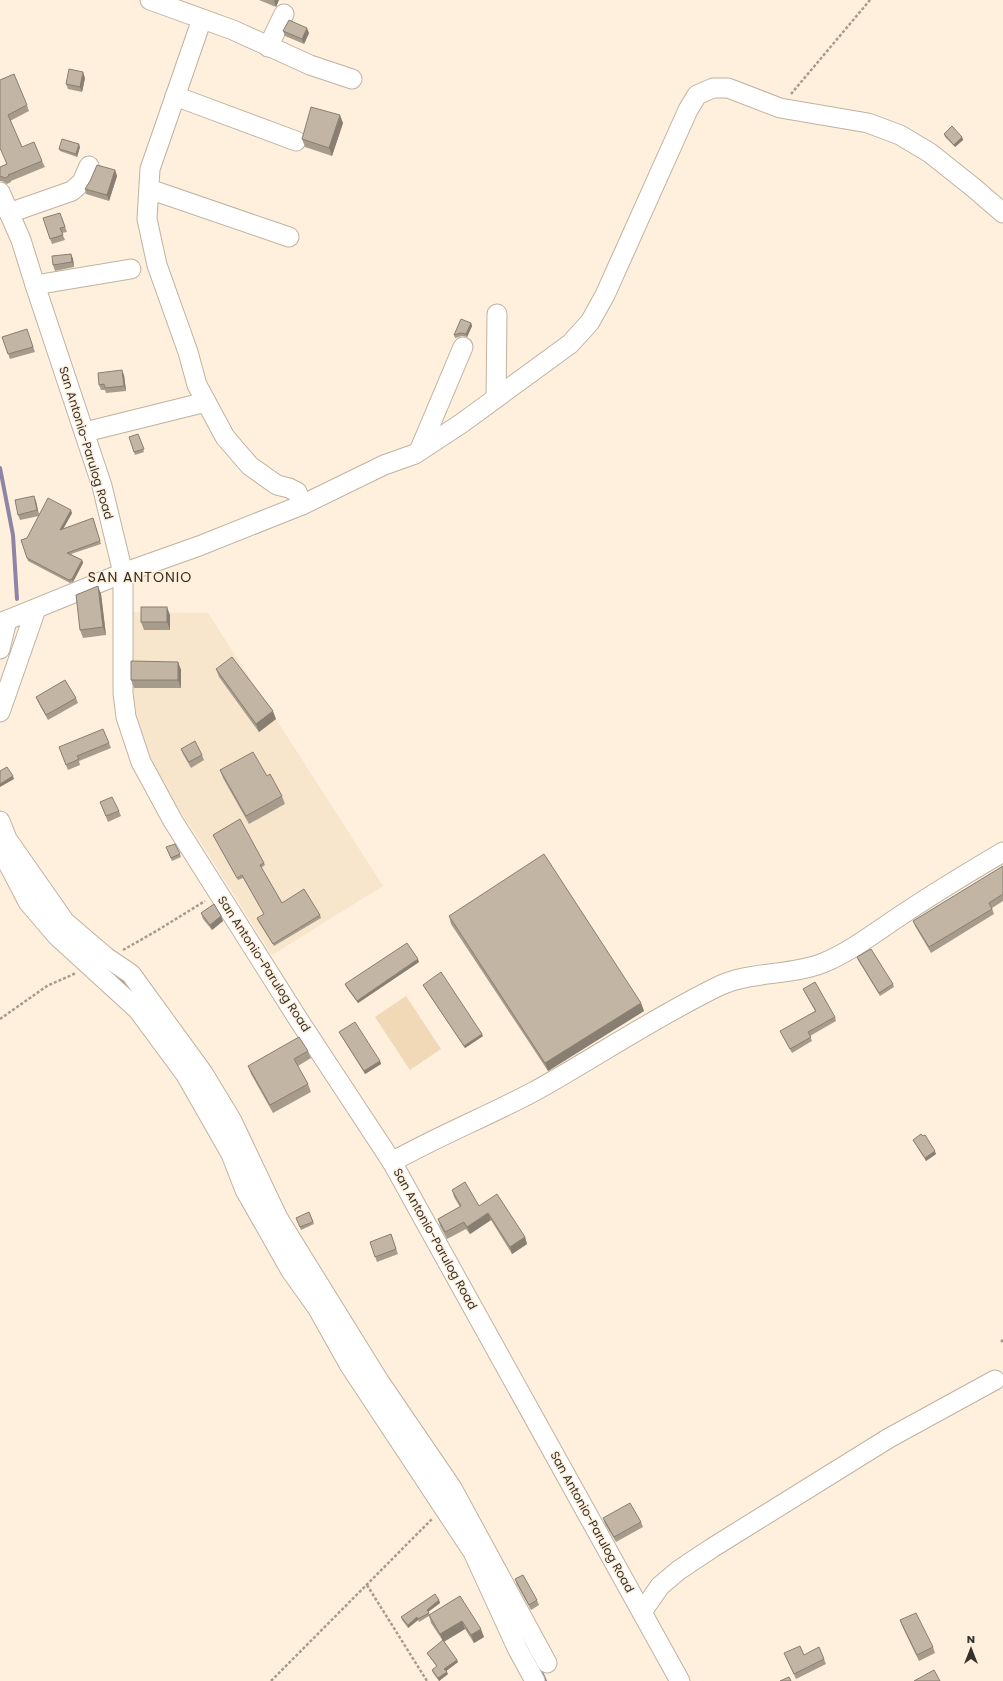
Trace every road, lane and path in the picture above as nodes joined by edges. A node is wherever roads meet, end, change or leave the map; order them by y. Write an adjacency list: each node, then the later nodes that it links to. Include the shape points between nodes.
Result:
1 (150, 0): 3 (street)
2 (870, 0): 9 (path)
3 (182, 5): 5 (street)
4 (284, 14): 6 (street)
5 (202, 19): 6 (street); 8 (street)
6 (268, 47): 7 (street, via 310,65)
7 (352, 78)
8 (175, 96): 10 (street); 12 (street, via 150,169)
9 (780, 108): 15 (street, via 868,123 900,135 930,154); 21 (street, via 728,88 713,88 697,95 605,295 590,322 570,344)
10 (296, 141)
11 (89, 166): 14 (street, via 82,182 72,192)
12 (149, 189): 16 (street); 22 (street, via 148,219 157,265 197,385)
13 (0, 192): 14 (street, San Antonio-Parulog Road)
14 (9, 213): 18 (street, San Antonio-Parulog Road, via 21,240)
15 (1003, 213)
16 (289, 237)
17 (131, 269): 18 (street)
18 (34, 285): 23 (street, San Antonio-Parulog Road)
19 (497, 314): 21 (street)
20 (463, 347): 24 (street)
21 (496, 398): 24 (street)
22 (206, 402): 23 (street); 25 (street, via 226,437 250,466 277,485 297,492)
23 (85, 432): 26 (street, San Antonio-Parulog Road, via 102,486)
24 (420, 449): 25 (street, via 415,454 384,465)
25 (302, 505): 26 (street)
26 (123, 573): 27 (street); 34 (street, San Antonio-Parulog Road, via 123,693 126,717 141,762 173,821)
27 (36, 609): 28 (street); 30 (street)
28 (4, 622): 29 (street)
29 (0, 649)
30 (0, 712)
31 (0, 821): 39 (street, via 7,839 65,922 130,974 203,1073 232,1122 278,1218 379,1380 452,1488)
32 (0, 848): 36 (street, via 28,902 57,936 138,1010 186,1075 231,1154 245,1190 291,1271 318,1309 350,1366)
33 (1003, 852): 34 (street, via 848,950 822,963 800,969 749,976 721,985 533,1091)
34 (392, 1162): 38 (street, San Antonio-Parulog Road)
35 (995, 1380): 38 (street, via 889,1438 712,1548 660,1586)
36 (444, 1507): 37 (path); 42 (street, via 473,1552)
37 (367, 1584): 40 (path); 41 (path)
38 (642, 1612): 43 (street, San Antonio-Parulog Road)
39 (547, 1662)
40 (271, 1681)
41 (427, 1681)
42 (535, 1681)
43 (680, 1681)

